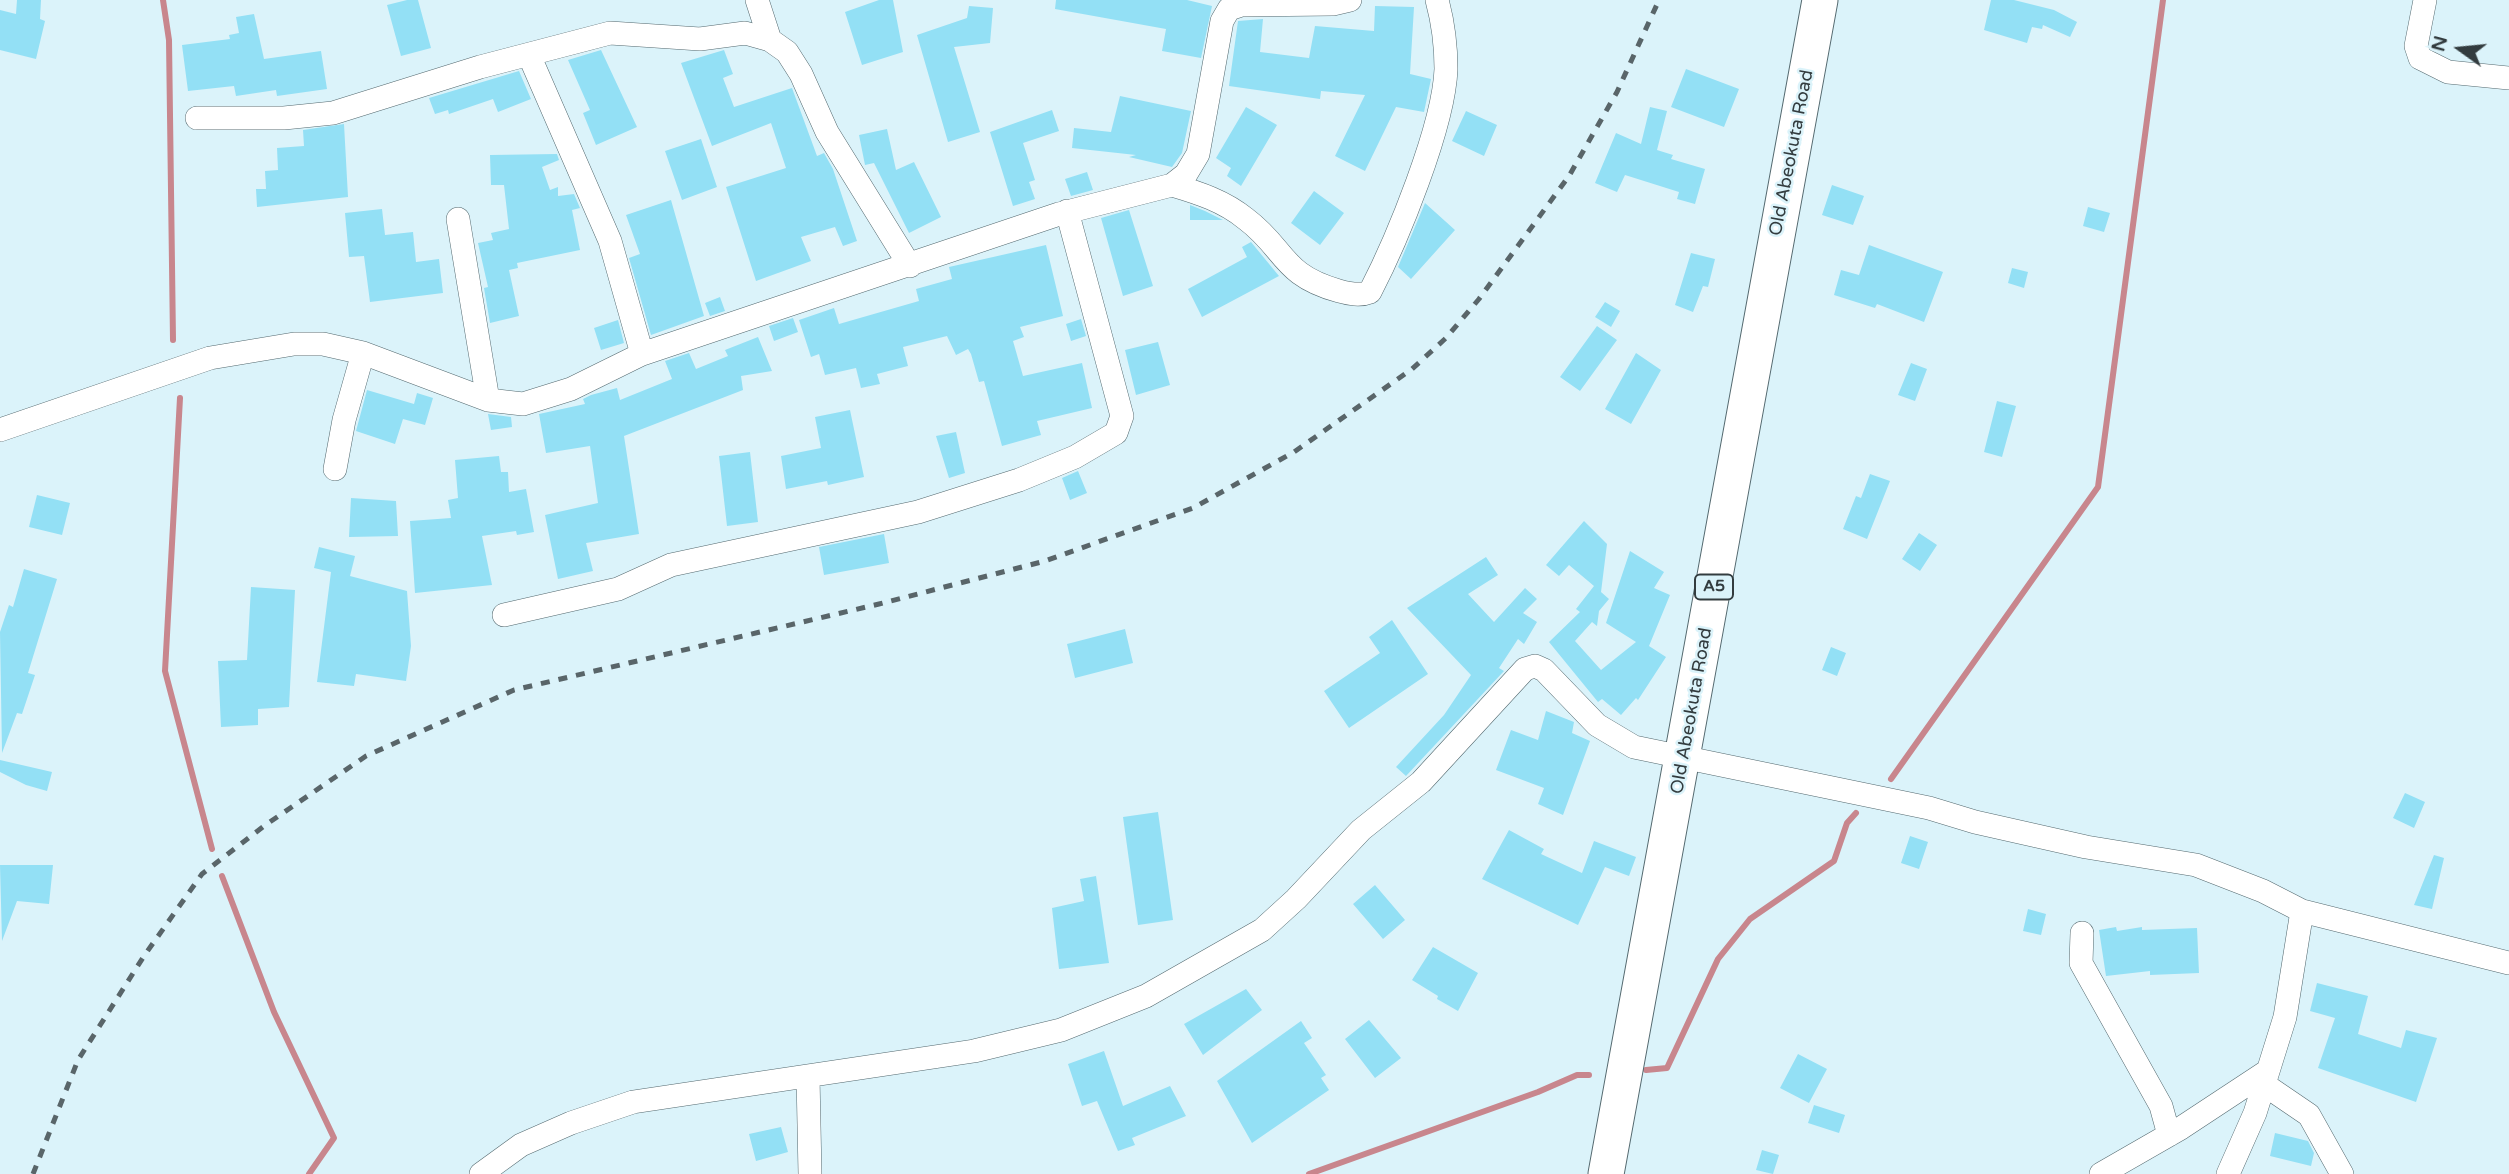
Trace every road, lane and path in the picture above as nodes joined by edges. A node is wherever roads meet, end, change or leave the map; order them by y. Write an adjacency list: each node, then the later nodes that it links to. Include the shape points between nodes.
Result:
1 (757, 0): 7 (street)
2 (1350, 0): 6 (street)
3 (1437, 0): 11 (street, via 1443,19 1446,71 1436,122 1402,221 1370,292 1345,293 1307,280 1232,208)
4 (1820, 0): 21 (highway, Old Abeokuta Road / A5)
5 (2425, 0): 9 (street, via 2416,46 2420,58 2448,72)
6 (1230, 4): 11 (street, via 1222,21 1198,154 1186,174)
7 (770, 40): 8 (street, via 745,33 700,39 610,33); 14 (street, via 787,52 801,74 827,132)
8 (529, 55): 10 (street, via 333,113); 16 (street, via 610,241)
9 (2509, 78)
10 (197, 118)
11 (1172, 185): 12 (street)
12 (1068, 211): 14 (street); 20 (street, via 1122,416 1120,427 1108,439 1019,480 918,512 671,565 618,589)
13 (458, 219): 17 (street)
14 (910, 266): 16 (street)
15 (363, 353): 17 (street); 18 (street, via 323,344 294,344 210,358); 19 (street)
16 (642, 354): 17 (street, via 571,389 523,404)
17 (488, 400)
18 (0, 430)
19 (335, 469)
20 (504, 615)
21 (1684, 760): 22 (street, via 1929,808 2086,847 2196,865); 25 (street, via 1616,739 1544,670 1535,666 1525,669 1421,782 1361,830 1296,900 1262,930 1195,969 1146,996 1060,1030 974,1051); 30 (highway, Old Abeokuta Road / A5)
22 (2302, 911): 24 (street); 26 (street, via 2285,1017)
23 (2082, 933): 27 (street, via 2081,963 2161,1106)
24 (2509, 962)
25 (808, 1076): 28 (street, via 634,1102 521,1145); 29 (street)
26 (2264, 1077): 27 (street); 32 (street, via 2255,1113); 33 (street, via 2309,1115)
27 (2169, 1135): 31 (street)
28 (481, 1174)
29 (810, 1174)
30 (1606, 1174)
31 (2101, 1174)
32 (2228, 1174)
33 (2343, 1174)

